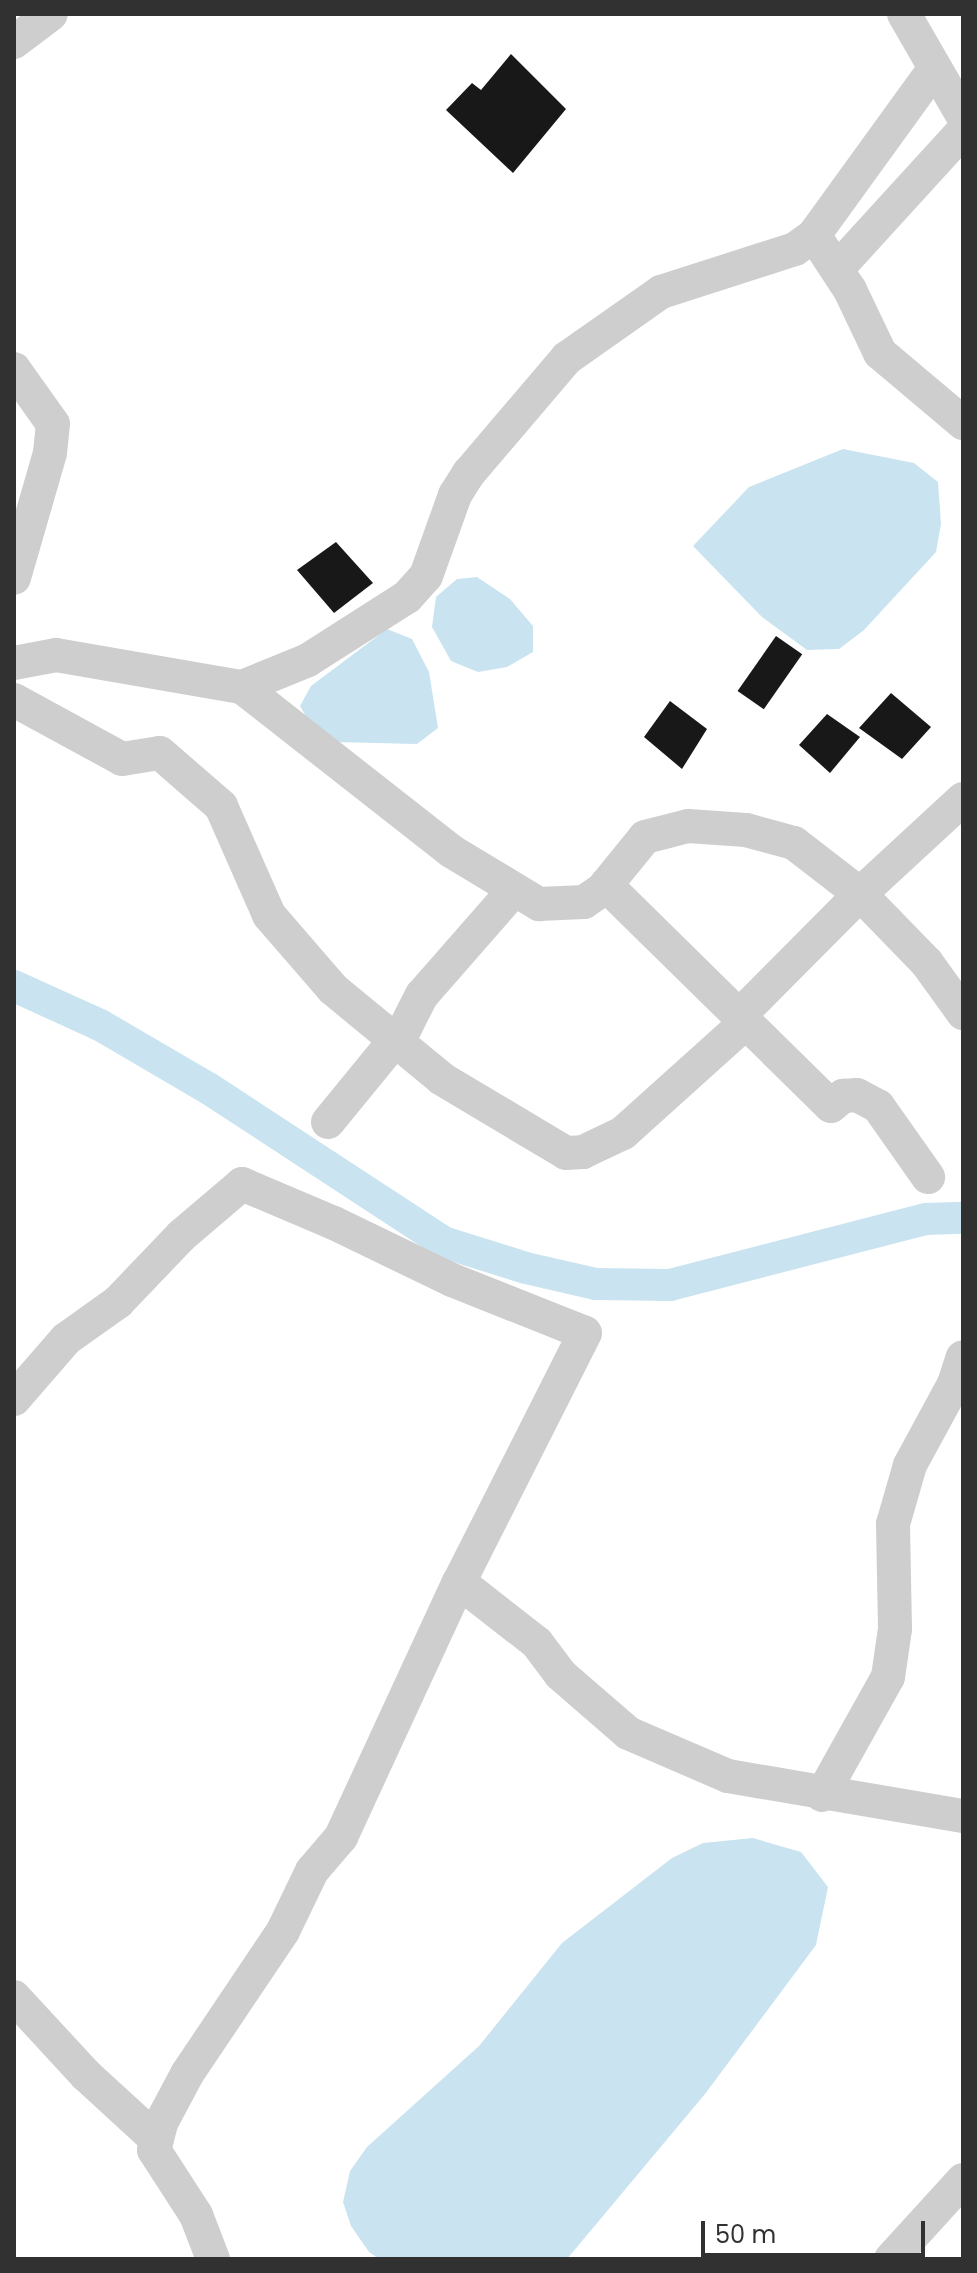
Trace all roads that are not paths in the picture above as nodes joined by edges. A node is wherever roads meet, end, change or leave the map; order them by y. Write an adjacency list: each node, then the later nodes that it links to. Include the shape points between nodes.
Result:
1 (51, 14): 3 (street)
2 (904, 14): 4 (street)
3 (14, 42)
4 (935, 68): 5 (street); 7 (street)
5 (963, 116)
6 (963, 131): 8 (street)
7 (814, 235): 8 (street); 13 (street, via 795,249 661,292 567,358 469,473 455,495 426,576 407,597 308,660)
8 (837, 269): 10 (street, via 880,353)
9 (14, 369): 11 (street, via 53,424 50,453)
10 (963, 423)
11 (14, 578)
12 (14, 663): 13 (street, via 56,655)
13 (242, 687): 17 (street, via 451,851)
14 (14, 700): 21 (street, via 122,759 160,753 221,806 284,937 333,989)
15 (963, 799): 18 (street)
16 (606, 885): 17 (street, via 584,902 558,906); 18 (street, via 645,837 688,826 723,827 794,843); 20 (street)
17 (513, 891): 21 (street, via 422,995)
18 (860, 894): 19 (street, via 927,963); 20 (street)
19 (963, 1013)
20 (742, 1020): 21 (street, via 623,1133 583,1152 566,1153 442,1079); 23 (street, via 831,1106 843,1096 857,1095 878,1106)
21 (396, 1039): 22 (street)
22 (328, 1122)
23 (928, 1177)
24 (963, 1357): 27 (street, via 910,1465 893,1524 895,1629 888,1677)
25 (14, 1399): 26 (street, via 66,1339 118,1302 181,1236 242,1184 452,1280 585,1333)
26 (459, 1582): 27 (street, via 537,1643 560,1674 628,1733 728,1776); 30 (street, via 341,1837 312,1871 273,1948 253,1970 179,2086)
27 (822, 1795): 28 (street)
28 (963, 1816)
29 (14, 1997): 30 (street, via 86,2075)
30 (157, 2140): 32 (street, via 154,2150 201,2224)
31 (963, 2180): 33 (street)
32 (213, 2259)
33 (891, 2259)

